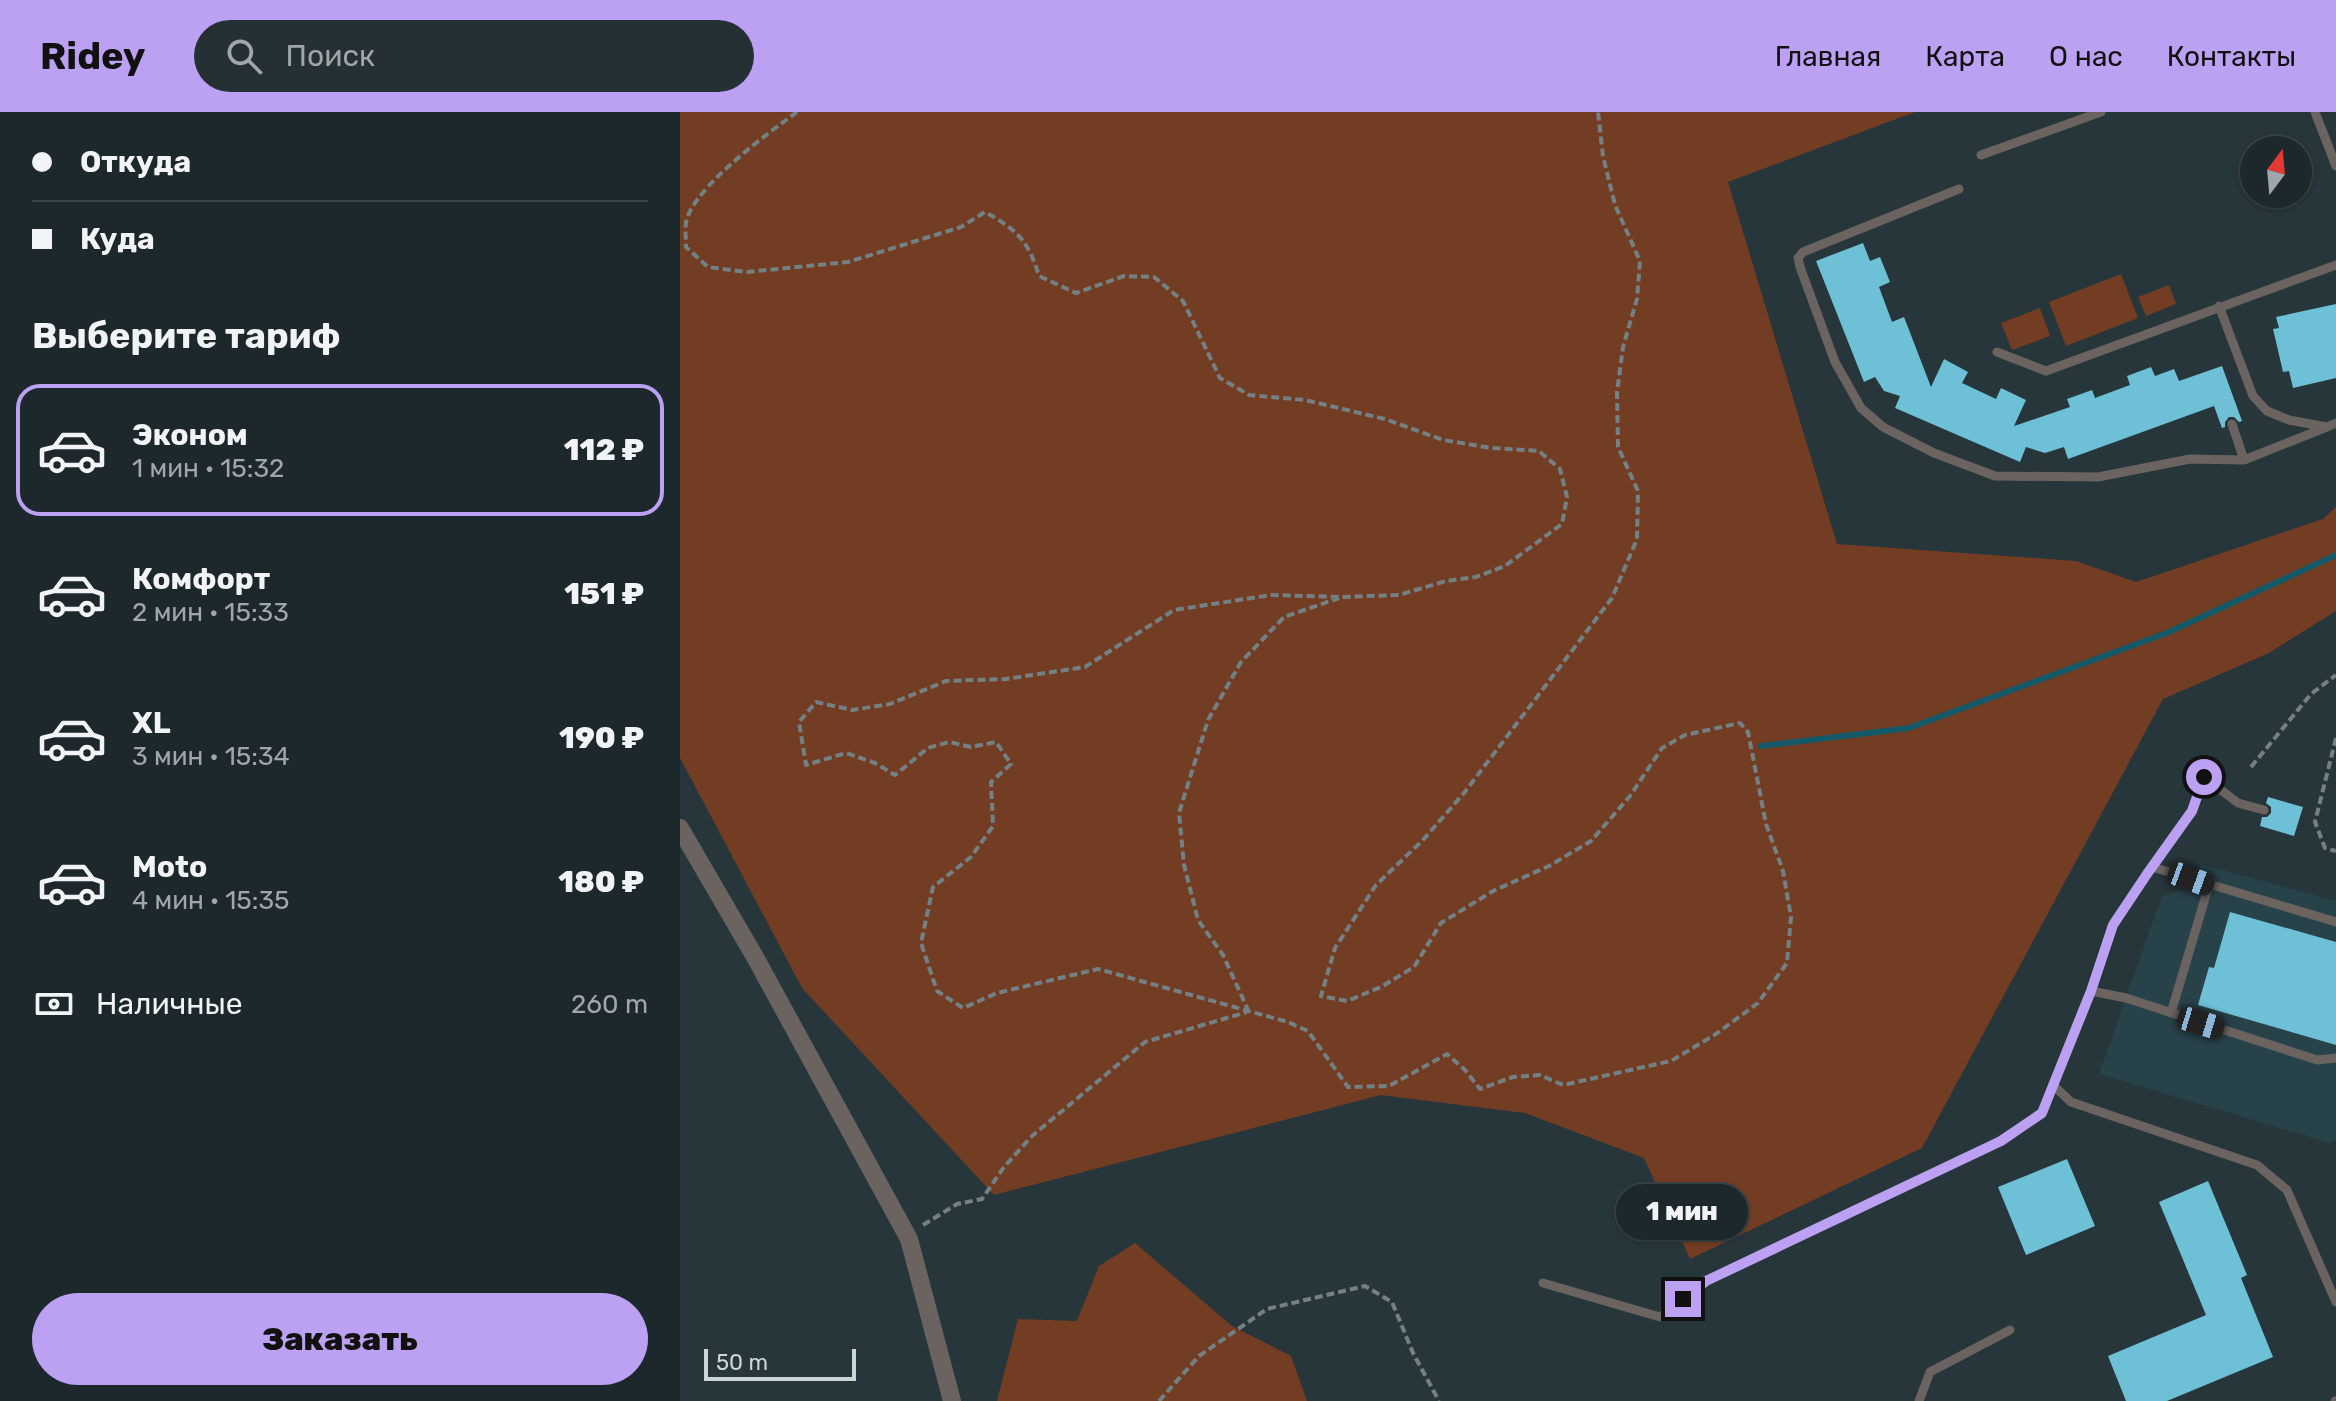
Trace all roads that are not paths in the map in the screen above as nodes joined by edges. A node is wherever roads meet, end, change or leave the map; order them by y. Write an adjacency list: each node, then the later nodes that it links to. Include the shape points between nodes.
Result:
1 (2101, 112): 3 (lane)
2 (2315, 112): 4 (lane)
3 (1981, 155)
4 (2336, 166)
5 (1959, 189): 11 (lane, via 1798,258 1835,362 1861,408 1883,427 1995,476 2098,477 2190,459)
6 (2336, 265): 7 (lane)
7 (2219, 306): 8 (lane, via 2046,371); 10 (lane, via 2253,396 2267,411 2289,420)
8 (1997, 352)
9 (2232, 424): 11 (lane)
10 (2332, 425): 11 (lane)
11 (2244, 460)
12 (2264, 810): 14 (lane, via 2238,803 2204,777 2192,811)
13 (680, 828): 24 (street, via 909,1239)
14 (2152, 867): 15 (lane); 17 (lane, via 2113,925)
15 (2209, 885): 16 (lane); 18 (lane)
16 (2336, 922)
17 (2091, 991): 18 (lane); 20 (lane)
18 (2171, 1013): 19 (lane, via 2317,1060)
19 (2336, 1058)
20 (2053, 1085): 21 (lane, via 2042,1113 2001,1141 1706,1281 1660,1317); 22 (lane, via 2071,1102 2257,1165 2287,1190)
21 (1543, 1283)
22 (2336, 1302)
23 (2010, 1330): 25 (lane, via 1930,1372)
24 (952, 1401)
25 (1919, 1401)

